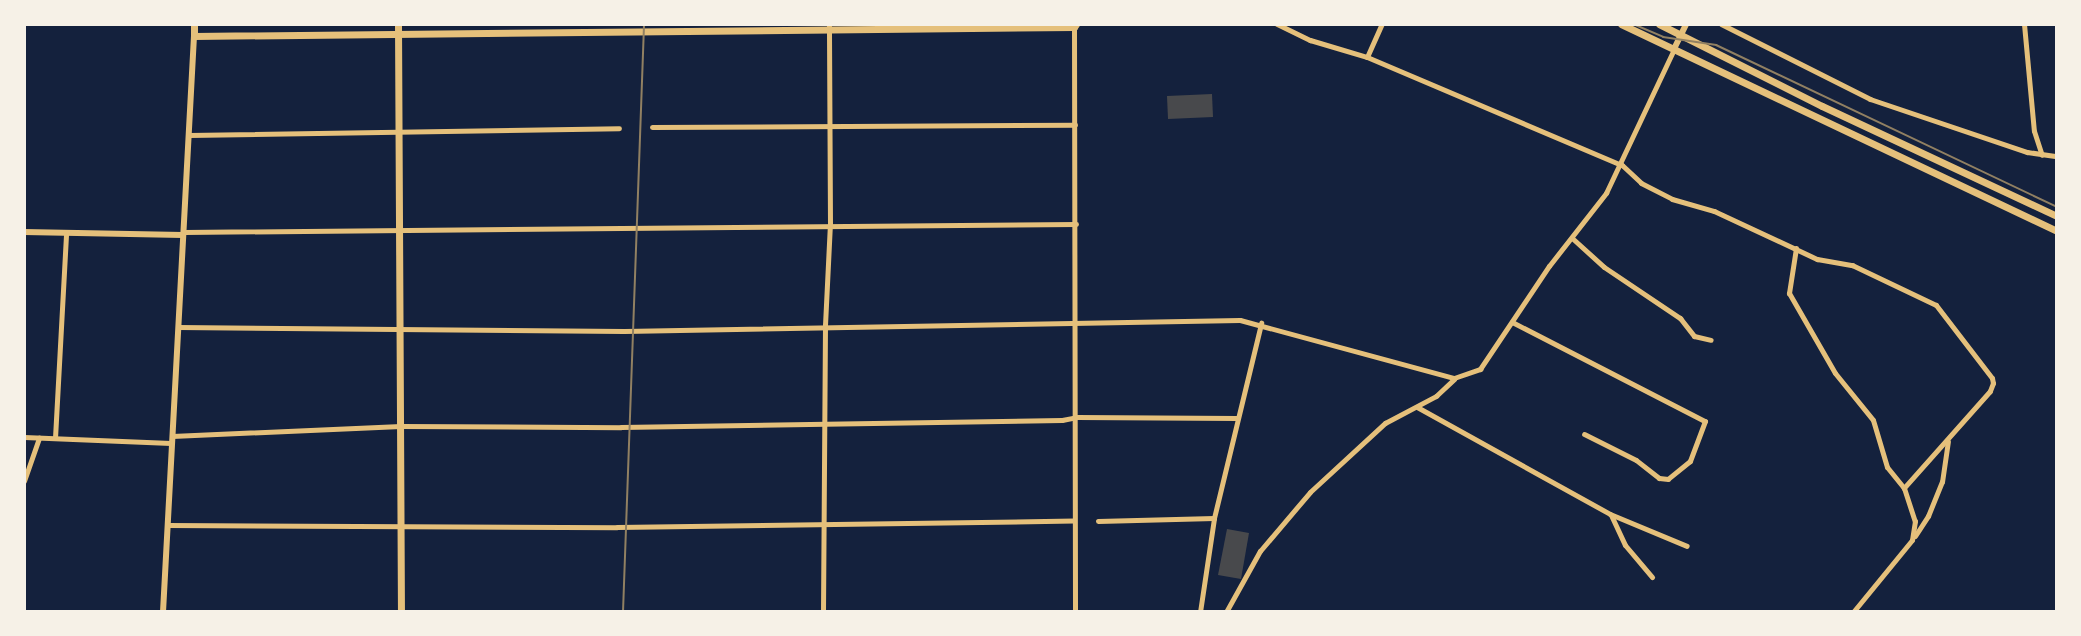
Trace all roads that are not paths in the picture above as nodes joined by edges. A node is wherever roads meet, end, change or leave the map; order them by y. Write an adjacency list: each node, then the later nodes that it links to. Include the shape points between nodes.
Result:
1 (194, 24): 14 (main road)
2 (398, 24): 12 (main road)
3 (1277, 24): 16 (street)
4 (1382, 24): 16 (street)
5 (1621, 24): 15 (main road)
6 (1659, 24): 13 (main road)
7 (1686, 24): 13 (street)
8 (1721, 24): 23 (street, via 1870,99)
9 (2024, 24): 23 (street, via 2034,131)
10 (1075, 26): 11 (main road); 17 (street)
11 (829, 27): 12 (main road); 18 (street)
12 (398, 34): 14 (main road); 21 (main road)
13 (1681, 34): 15 (street); 26 (main road)
14 (194, 36): 22 (street)
15 (1674, 49): 25 (street); 30 (main road)
16 (1367, 57): 25 (street)
17 (1075, 125): 18 (street); 28 (street)
18 (830, 126): 19 (street); 27 (street)
19 (652, 127)
20 (619, 128): 21 (street)
21 (400, 134): 22 (street); 29 (main road)
22 (189, 135): 33 (street)
23 (2043, 156): 24 (street)
24 (2057, 156)
25 (1622, 165): 34 (street); 35 (street, via 1641,183 1672,199 1714,211)
26 (2057, 216)
27 (830, 224): 28 (street); 29 (street); 39 (street)
28 (1076, 224): 36 (street)
29 (400, 231): 33 (street); 41 (main road)
30 (2057, 231)
31 (24, 232): 32 (street)
32 (66, 233): 33 (street); 52 (street)
33 (184, 233): 40 (street)
34 (1572, 238): 37 (street); 42 (street, via 1604,267 1665,306 1694,336)
35 (1796, 248): 54 (street, via 1817,259 1852,265 1936,305 1992,378 1990,391); 56 (street, via 1790,282 1795,305 1835,373 1873,420 1887,467)
36 (1077, 320): 38 (street); 39 (street); 45 (street)
37 (1512, 322): 43 (street, via 1480,369); 49 (street, via 1705,421 1690,461 1668,479)
38 (1261, 323): 43 (street); 46 (street)
39 (825, 325): 41 (street, via 624,331); 47 (street)
40 (178, 327): 41 (street); 53 (street)
41 (399, 329): 48 (main road)
42 (1711, 340)
43 (1454, 378): 44 (street)
44 (1416, 407): 57 (street); 72 (street, via 1371,434 1280,524)
45 (1077, 417): 46 (street); 47 (street); 59 (street)
46 (1237, 418): 58 (street)
47 (826, 425): 48 (street); 61 (street)
48 (401, 426): 53 (street); 63 (main road)
49 (1584, 434)
50 (24, 437): 51 (street)
51 (39, 438): 52 (street); 55 (street)
52 (55, 438): 53 (street)
53 (172, 439): 62 (street)
54 (1948, 440): 56 (street); 64 (street, via 1942,482)
55 (24, 481)
56 (1904, 488): 64 (street, via 1915,521)
57 (1610, 514): 65 (street); 66 (street, via 1625,545)
58 (1214, 518): 60 (street); 71 (street)
59 (1074, 521): 61 (street); 70 (street)
60 (1098, 521)
61 (824, 522): 63 (street); 69 (street)
62 (167, 525): 63 (street); 67 (street)
63 (401, 526): 68 (main road)
64 (1912, 540): 73 (street)
65 (1687, 546)
66 (1652, 577)
67 (163, 612)
68 (401, 612)
69 (823, 612)
70 (1075, 612)
71 (1200, 612)
72 (1226, 612)
73 (1853, 612)

